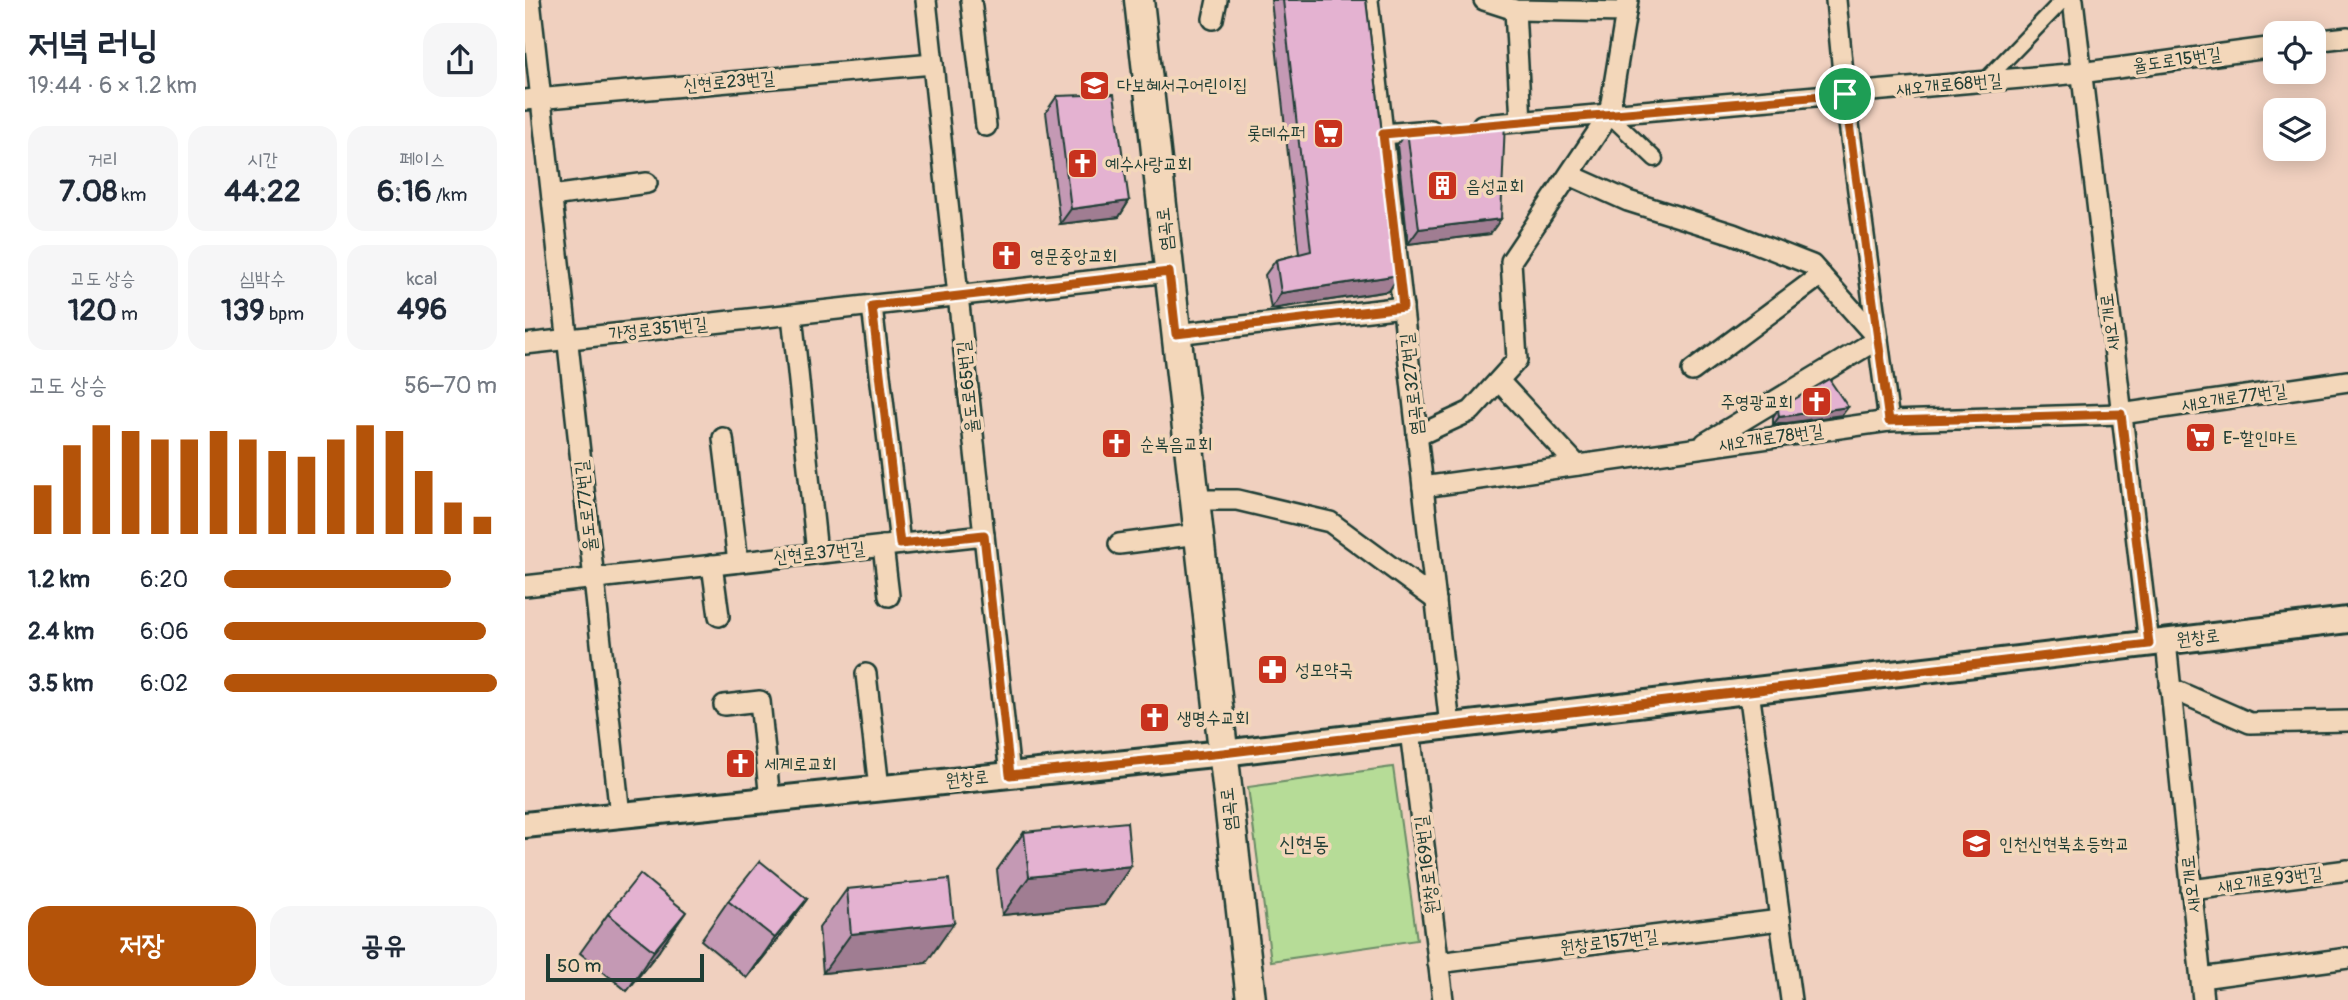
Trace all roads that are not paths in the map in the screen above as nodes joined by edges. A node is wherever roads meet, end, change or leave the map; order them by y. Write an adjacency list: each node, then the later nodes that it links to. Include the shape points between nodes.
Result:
1 (530, 0): 19 (street, 율도로77번길)
2 (926, 0): 15 (street, 율도로65번길)
3 (971, 0): 22 (street)
4 (1139, 0): 28 (main road, 염곡로)
5 (1368, 0): 23 (street, 염곡로327번길)
6 (1484, 0): 11 (street)
7 (1836, 0): 18 (street)
8 (2063, 0): 17 (street)
9 (2073, 0): 16 (street, 새오개로)
10 (1627, 6): 11 (street); 20 (street)
11 (1515, 10): 21 (street)
12 (2348, 37): 13 (street)
13 (2326, 40)
14 (2263, 49): 16 (street, 율도로15번길)
15 (933, 64): 19 (street, 신현로23번길); 30 (street, 율도로65번길)
16 (2080, 73): 17 (street, 새오개로68번길); 41 (street, 새오개로)
17 (1984, 82): 18 (street, 새오개로68번길)
18 (1845, 94): 20 (street, 새오개로68번길); 36 (street)
19 (533, 99): 27 (street, 율도로77번길)
20 (1609, 114): 21 (street, 새오개로68번길); 24 (street); 25 (street)
21 (1521, 122): 23 (street, 새오개로68번길)
22 (986, 126)
23 (1383, 134): 32 (street, 염곡로327번길)
24 (1655, 159)
25 (1570, 175): 29 (street, via 1628,201 1734,234 1812,265); 39 (street, via 1511,261 1517,360)
26 (647, 183): 27 (street)
27 (552, 196): 35 (street, 율도로77번길)
28 (1169, 272): 30 (street, 가정로351번길); 34 (main road, 염곡로)
29 (1821, 275): 36 (street); 38 (street)
30 (958, 297): 31 (street, 가정로351번길); 50 (street, 율도로65번길)
31 (872, 306): 33 (street, 가정로351번길); 52 (street)
32 (1403, 307): 34 (street); 43 (street, 염곡로327번길)
33 (792, 315): 35 (street, 가정로351번길); 53 (street)
34 (1176, 334): 48 (main road, 염곡로)
35 (567, 339): 37 (street, 가정로351번길); 56 (street, 율도로77번길)
36 (1878, 339): 42 (street); 45 (street)
37 (525, 344)
38 (1692, 371)
39 (1499, 381): 43 (street, via 1471,411); 46 (street)
40 (2348, 381): 41 (street, 새오개로77번길)
41 (2121, 414): 42 (street, 새오개로78번길); 62 (street, 새오개로)
42 (1889, 421): 45 (street, 새오개로78번길)
43 (1417, 436): 47 (street, 염곡로327번길)
44 (723, 438): 54 (street)
45 (1696, 448): 46 (street, 새오개로78번길)
46 (1577, 465): 47 (street, 새오개로78번길)
47 (1423, 487): 59 (street, 염곡로327번길)
48 (1195, 500): 49 (main road, 염곡로); 59 (street, via 1237,500 1330,522)
49 (1199, 534): 51 (street); 70 (main road, 염곡로)
50 (984, 535): 52 (street, 신현로37번길); 71 (street, 율도로65번길)
51 (1119, 544)
52 (891, 545): 53 (street, 신현로37번길); 58 (street)
53 (817, 553): 54 (street, 신현로37번길)
54 (738, 562): 55 (street, 신현로37번길)
55 (712, 565): 56 (street, 신현로37번길); 60 (street)
56 (594, 579): 57 (street, 신현로37번길); 74 (street, 율도로77번길)
57 (525, 586)
58 (889, 596)
59 (1436, 600): 68 (street, 염곡로327번길)
60 (719, 616)
61 (2348, 620): 62 (street, 원창로)
62 (2157, 643): 64 (street, 새오개로); 65 (street, 원창로)
63 (866, 674): 72 (street)
64 (2170, 688): 67 (street, via 2250,723); 77 (street, 새오개로)
65 (1749, 691): 68 (street, 원창로); 78 (street)
66 (724, 705): 73 (street, via 760,701)
67 (2348, 721)
68 (1450, 726): 69 (street, 원창로)
69 (1410, 731): 70 (street, 원창로); 80 (street, 원창로169번길)
70 (1223, 753): 71 (street, 원창로); 82 (main road, 염곡로)
71 (1010, 775): 72 (street, 원창로)
72 (879, 788): 73 (street, 원창로)
73 (770, 800): 74 (street, 원창로)
74 (620, 815): 75 (street, 원창로)
75 (525, 825)
76 (2348, 870): 77 (street, 새오개로93번길)
77 (2191, 890): 81 (street, 새오개로)
78 (1780, 920): 80 (street, 원창로157번길); 84 (street)
79 (2348, 958): 81 (street)
80 (1438, 963): 83 (street, 원창로169번길)
81 (2201, 978): 85 (street, 새오개로)
82 (1251, 1000)
83 (1443, 1000)
84 (1791, 1000)
85 (2203, 1000)

